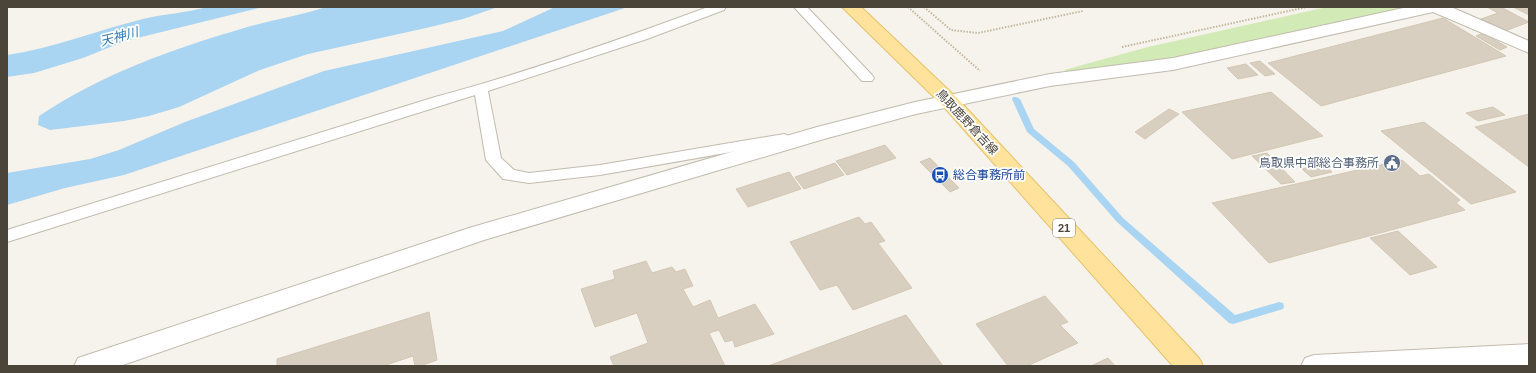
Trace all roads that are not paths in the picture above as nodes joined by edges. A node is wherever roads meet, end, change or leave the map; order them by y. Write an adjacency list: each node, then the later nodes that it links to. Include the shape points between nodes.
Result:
1 (720, 7): 8 (lane, via 642,36)
2 (800, 7): 7 (lane)
3 (852, 7): 9 (main road, 鳥取鹿野倉吉線 / 21)
4 (1432, 7): 9 (street, via 1173,64)
5 (1437, 7): 6 (street)
6 (1529, 48)
7 (867, 78)
8 (481, 89): 10 (lane, via 494,160 509,175 529,178 600,170); 11 (lane)
9 (944, 96): 10 (street, via 915,108); 16 (main road, 鳥取鹿野倉吉線 / 21)
10 (817, 134): 12 (street, via 477,234)
11 (7, 236)
12 (166, 338): 14 (street); 15 (street)
13 (1529, 355): 17 (street)
14 (87, 366)
15 (135, 366)
16 (1190, 366)
17 (1314, 366)

